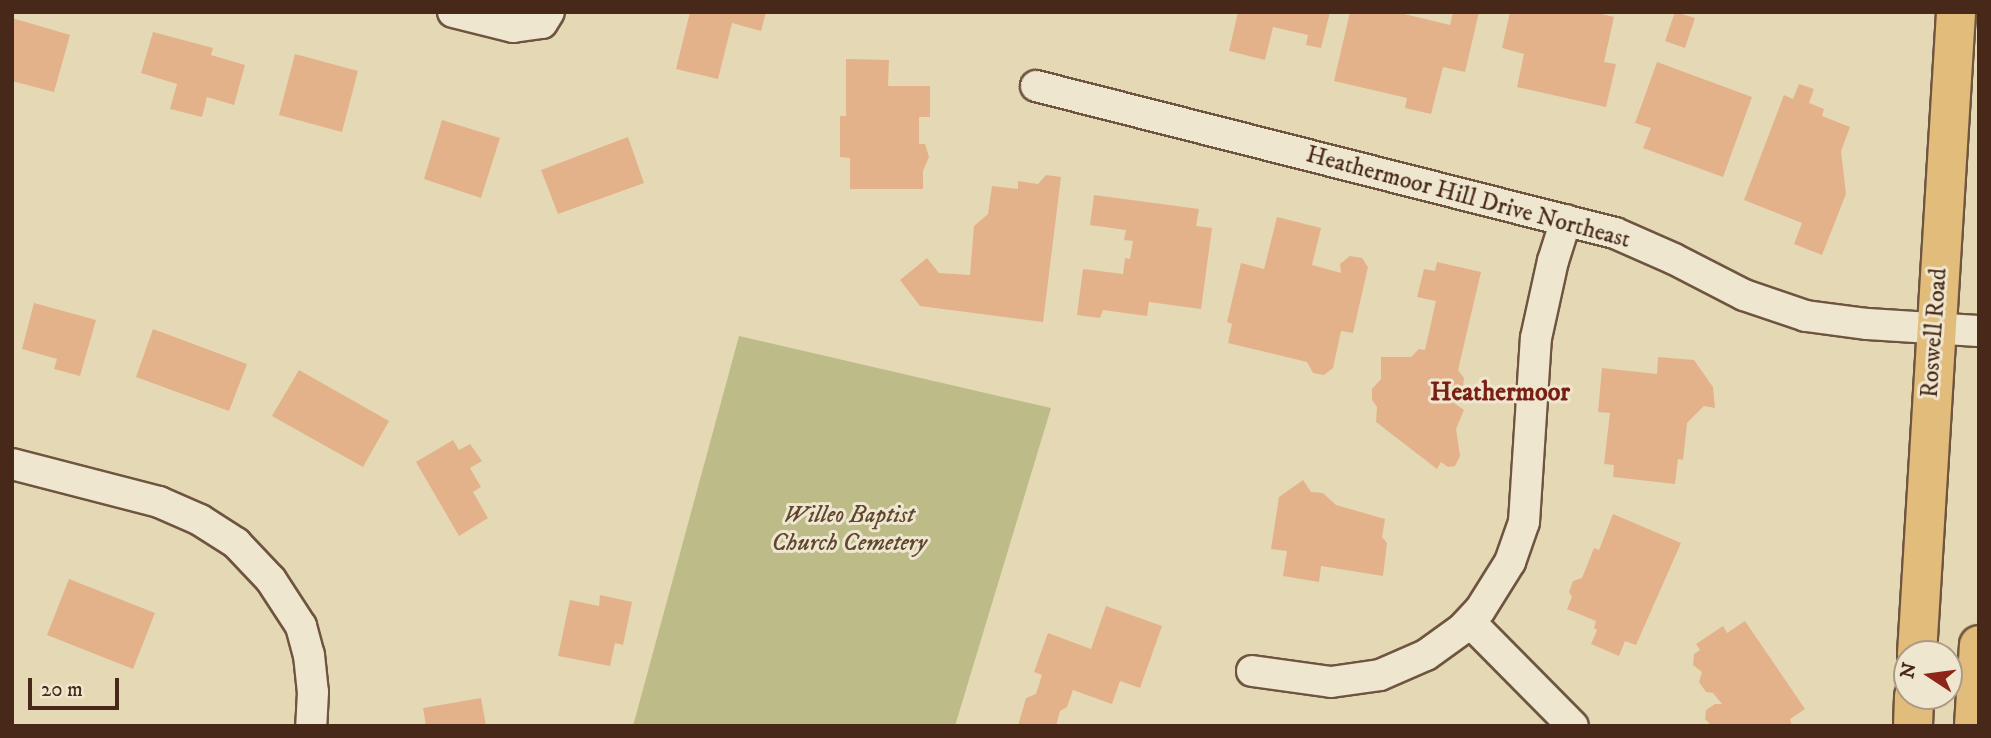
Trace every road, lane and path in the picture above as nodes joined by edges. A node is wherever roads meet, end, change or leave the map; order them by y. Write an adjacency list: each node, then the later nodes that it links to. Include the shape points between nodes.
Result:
1 (453, 12): 2 (street, via 513,27 541,23)
2 (549, 12)
3 (1956, 12): 6 (highway, Roswell Road)
4 (1036, 86): 5 (street, Heathermoor Hill Drive Northeast)
5 (1566, 220): 6 (street, Heathermoor Hill Drive Northeast, via 1644,245 1773,307 1842,321); 9 (street, via 1536,338 1524,522 1501,580)
6 (1935, 330): 7 (street, Heathermoor Hill Drive Northeast); 10 (highway, Roswell Road)
7 (1979, 331)
8 (12, 464): 13 (street, via 159,502 236,542 271,580 301,626 313,692)
9 (1470, 622): 12 (street, via 1426,655 1380,675 1331,682); 14 (street)
10 (1918, 640)
11 (1979, 645): 15 (highway)
12 (1252, 671)
13 (311, 726)
14 (1573, 726)
15 (1974, 726)

